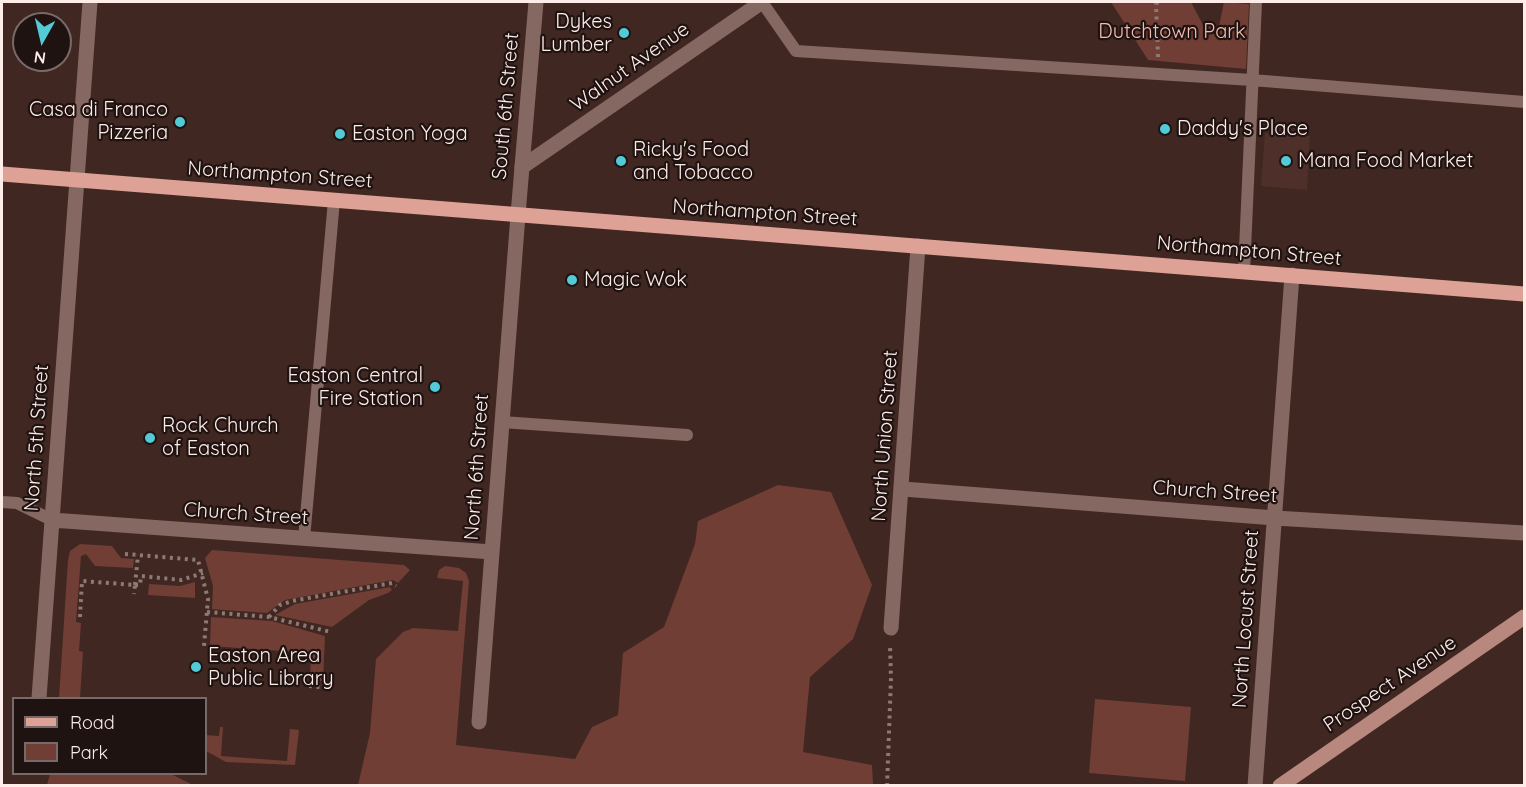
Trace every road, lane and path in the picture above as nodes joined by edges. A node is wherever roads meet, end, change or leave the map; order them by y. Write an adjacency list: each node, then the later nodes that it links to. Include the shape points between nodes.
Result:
1 (90, 2): 11 (street, North 5th Street)
2 (536, 2): 9 (street, South 6th Street)
3 (762, 2): 7 (lane, via 796,51); 9 (street, Walnut Avenue)
4 (1158, 2): 6 (path)
5 (1256, 2): 7 (lane)
6 (1158, 34)
7 (1252, 80): 8 (lane); 15 (lane)
8 (1524, 102)
9 (522, 167): 13 (street, South 6th Street)
10 (2, 174): 11 (main road, Northampton Street)
11 (76, 180): 12 (main road, Northampton Street); 23 (street, North 5th Street)
12 (334, 200): 13 (main road, Northampton Street); 25 (lane)
13 (518, 215): 14 (main road, Northampton Street); 18 (street, North 6th Street)
14 (918, 246): 15 (main road, Northampton Street); 20 (street, North Union Street)
15 (1244, 272): 16 (main road, Northampton Street)
16 (1292, 276): 17 (main road, Northampton Street); 22 (street, North Locust Street)
17 (1524, 294)
18 (502, 422): 19 (lane); 26 (street, North 6th Street)
19 (687, 435)
20 (903, 489): 22 (street, Church Street); 37 (street, North Union Street)
21 (2, 502): 23 (lane, Church Street, via 17,503)
22 (1275, 518): 24 (street, Church Street); 46 (street, North Locust Street)
23 (52, 520): 25 (street, Church Street); 43 (street, North 5th Street)
24 (1524, 533)
25 (304, 539): 26 (street, Church Street)
26 (492, 552): 44 (street, North 6th Street)
27 (125, 554): 28 (path)
28 (138, 555): 29 (path, via 198,560); 30 (path)
29 (203, 573): 30 (path, via 181,580 141,576 140,585); 33 (path)
30 (135, 585): 32 (path); 34 (path, via 82,581)
31 (396, 586): 35 (path, via 392,583 292,601 280,605)
32 (134, 594)
33 (207, 612): 35 (path); 39 (path)
34 (80, 617)
35 (269, 617): 38 (path)
36 (1524, 617): 47 (main road, Prospect Avenue)
37 (891, 628)
38 (331, 632)
39 (204, 646)
40 (892, 653): 45 (path)
41 (309, 686): 42 (path)
42 (320, 687)
43 (39, 697)
44 (479, 722)
45 (886, 786)
46 (1255, 786)
47 (1280, 786)

